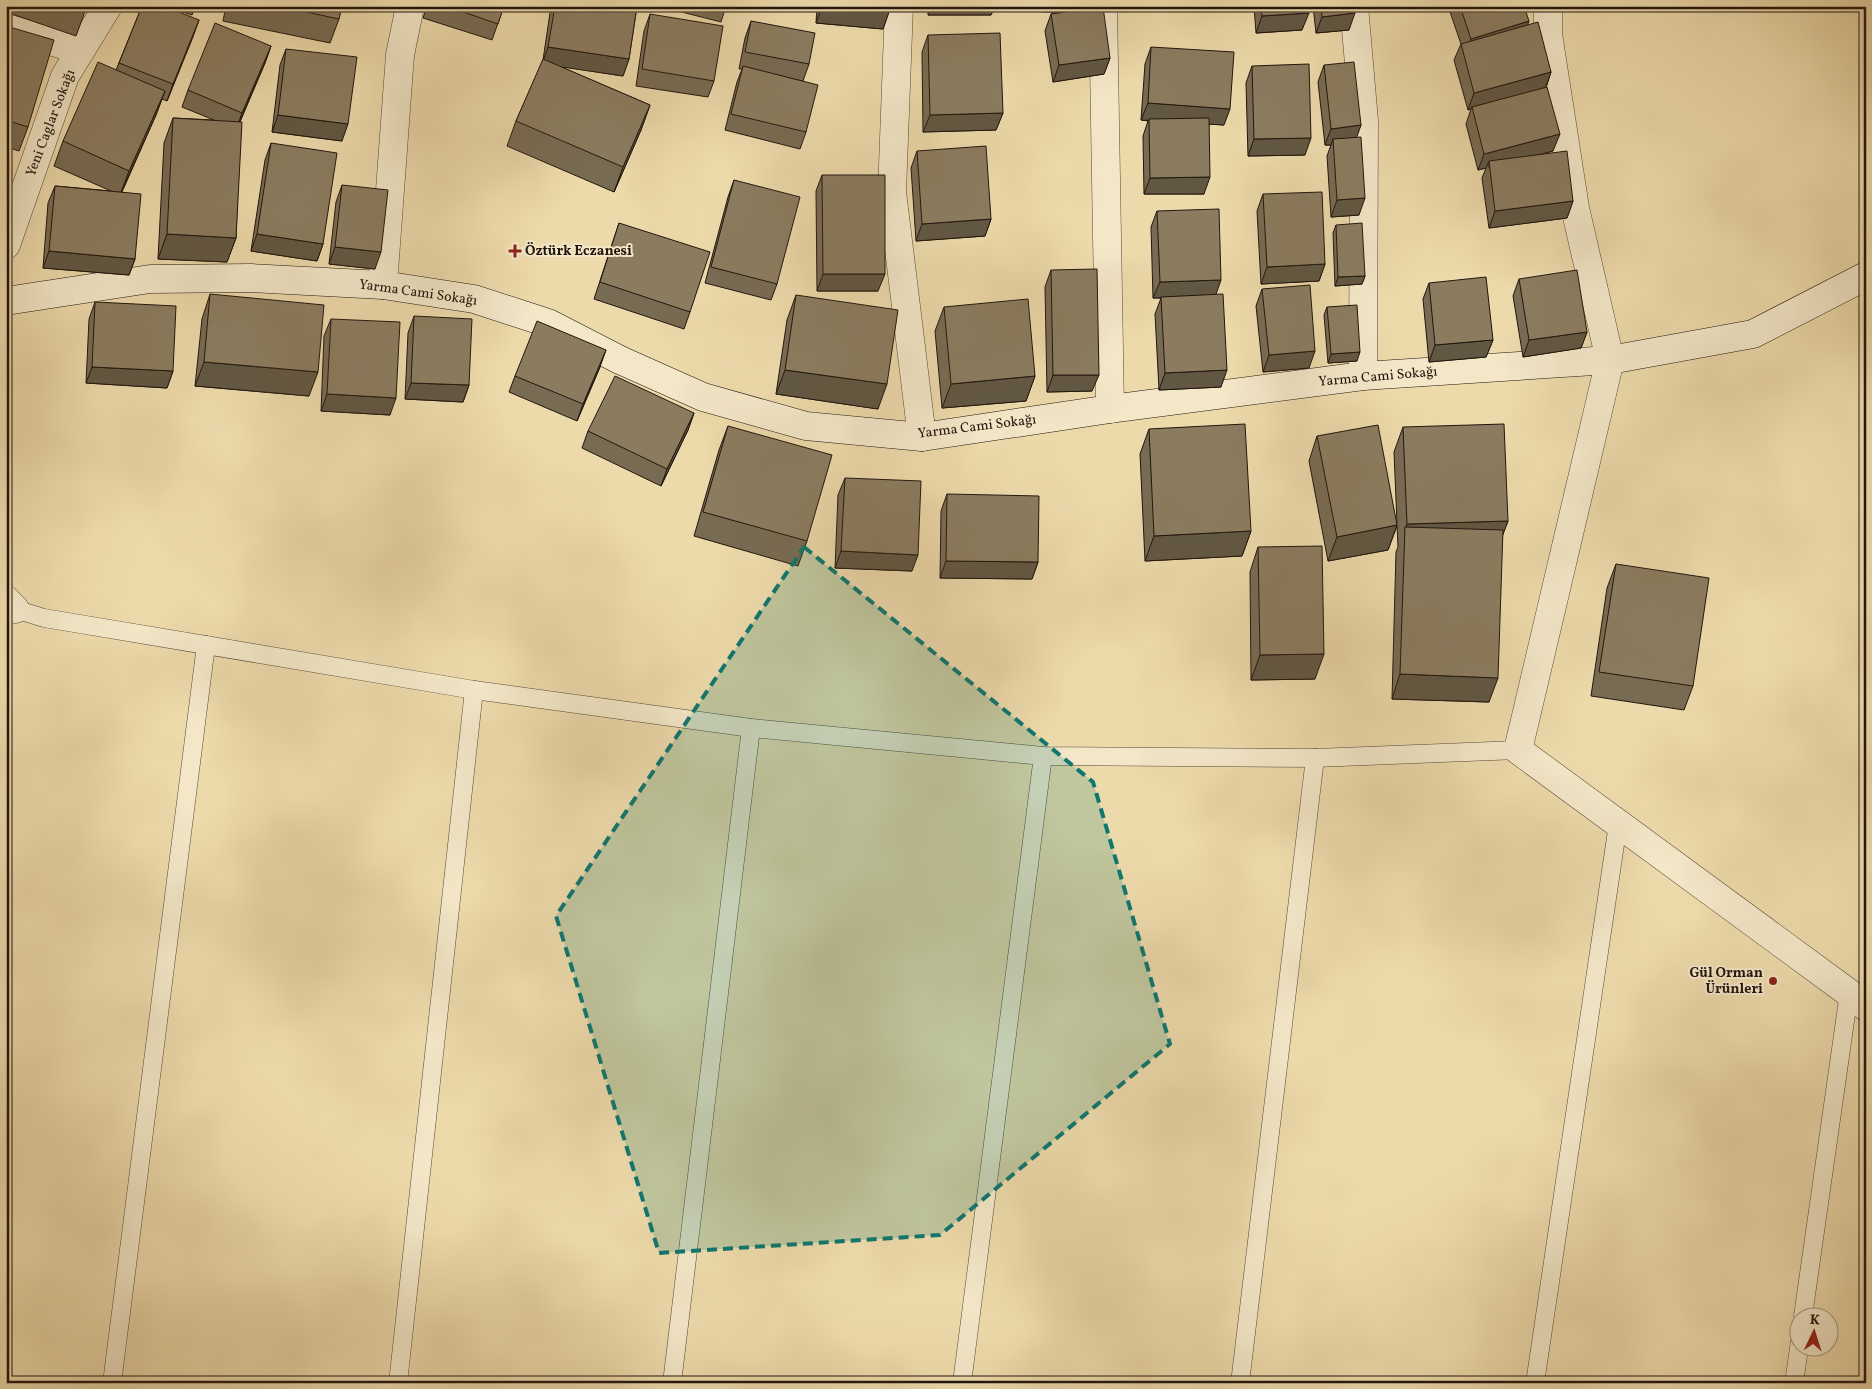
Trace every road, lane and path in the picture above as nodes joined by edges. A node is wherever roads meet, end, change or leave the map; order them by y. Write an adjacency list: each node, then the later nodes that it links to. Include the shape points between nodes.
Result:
1 (108, 6): 8 (street, Yeni Caglar Sokağı)
2 (410, 6): 11 (street, via 400,55)
3 (900, 6): 16 (street, via 892,192)
4 (1103, 6): 15 (street)
5 (1354, 6): 14 (street, via 1364,121)
6 (1548, 6): 13 (street, via 1548,34 1575,208)
7 (6, 28): 8 (street)
8 (81, 50): 9 (street, Yeni Caglar Sokağı, via 65,76)
9 (6, 245)
10 (1866, 276): 13 (street, Yarma Cami Sokağı, via 1753,334)
11 (383, 285): 12 (street, Yarma Cami Sokağı, via 251,278 150,279); 16 (street, Yarma Cami Sokağı, via 474,299 548,323 703,397 796,424)
12 (6, 301)
13 (1610, 360): 14 (street, Yarma Cami Sokağı); 21 (street)
14 (1363, 376): 15 (street, Yarma Cami Sokağı)
15 (1110, 409): 16 (street, Yarma Cami Sokağı)
16 (922, 437)
17 (11, 604): 18 (lane, via 44,618)
18 (206, 645): 19 (lane); 28 (lane)
19 (474, 690): 20 (lane); 29 (lane)
20 (751, 728): 22 (lane); 30 (lane)
21 (1518, 750): 23 (lane); 24 (street)
22 (1043, 756): 23 (lane); 31 (lane)
23 (1316, 758): 32 (lane)
24 (1618, 824): 25 (street); 33 (lane)
25 (1857, 1000): 26 (lane)
26 (1805, 1306)
27 (1798, 1356): 34 (lane)
28 (112, 1383)
29 (398, 1383)
30 (672, 1383)
31 (962, 1383)
32 (1240, 1383)
33 (1535, 1383)
34 (1794, 1383)

